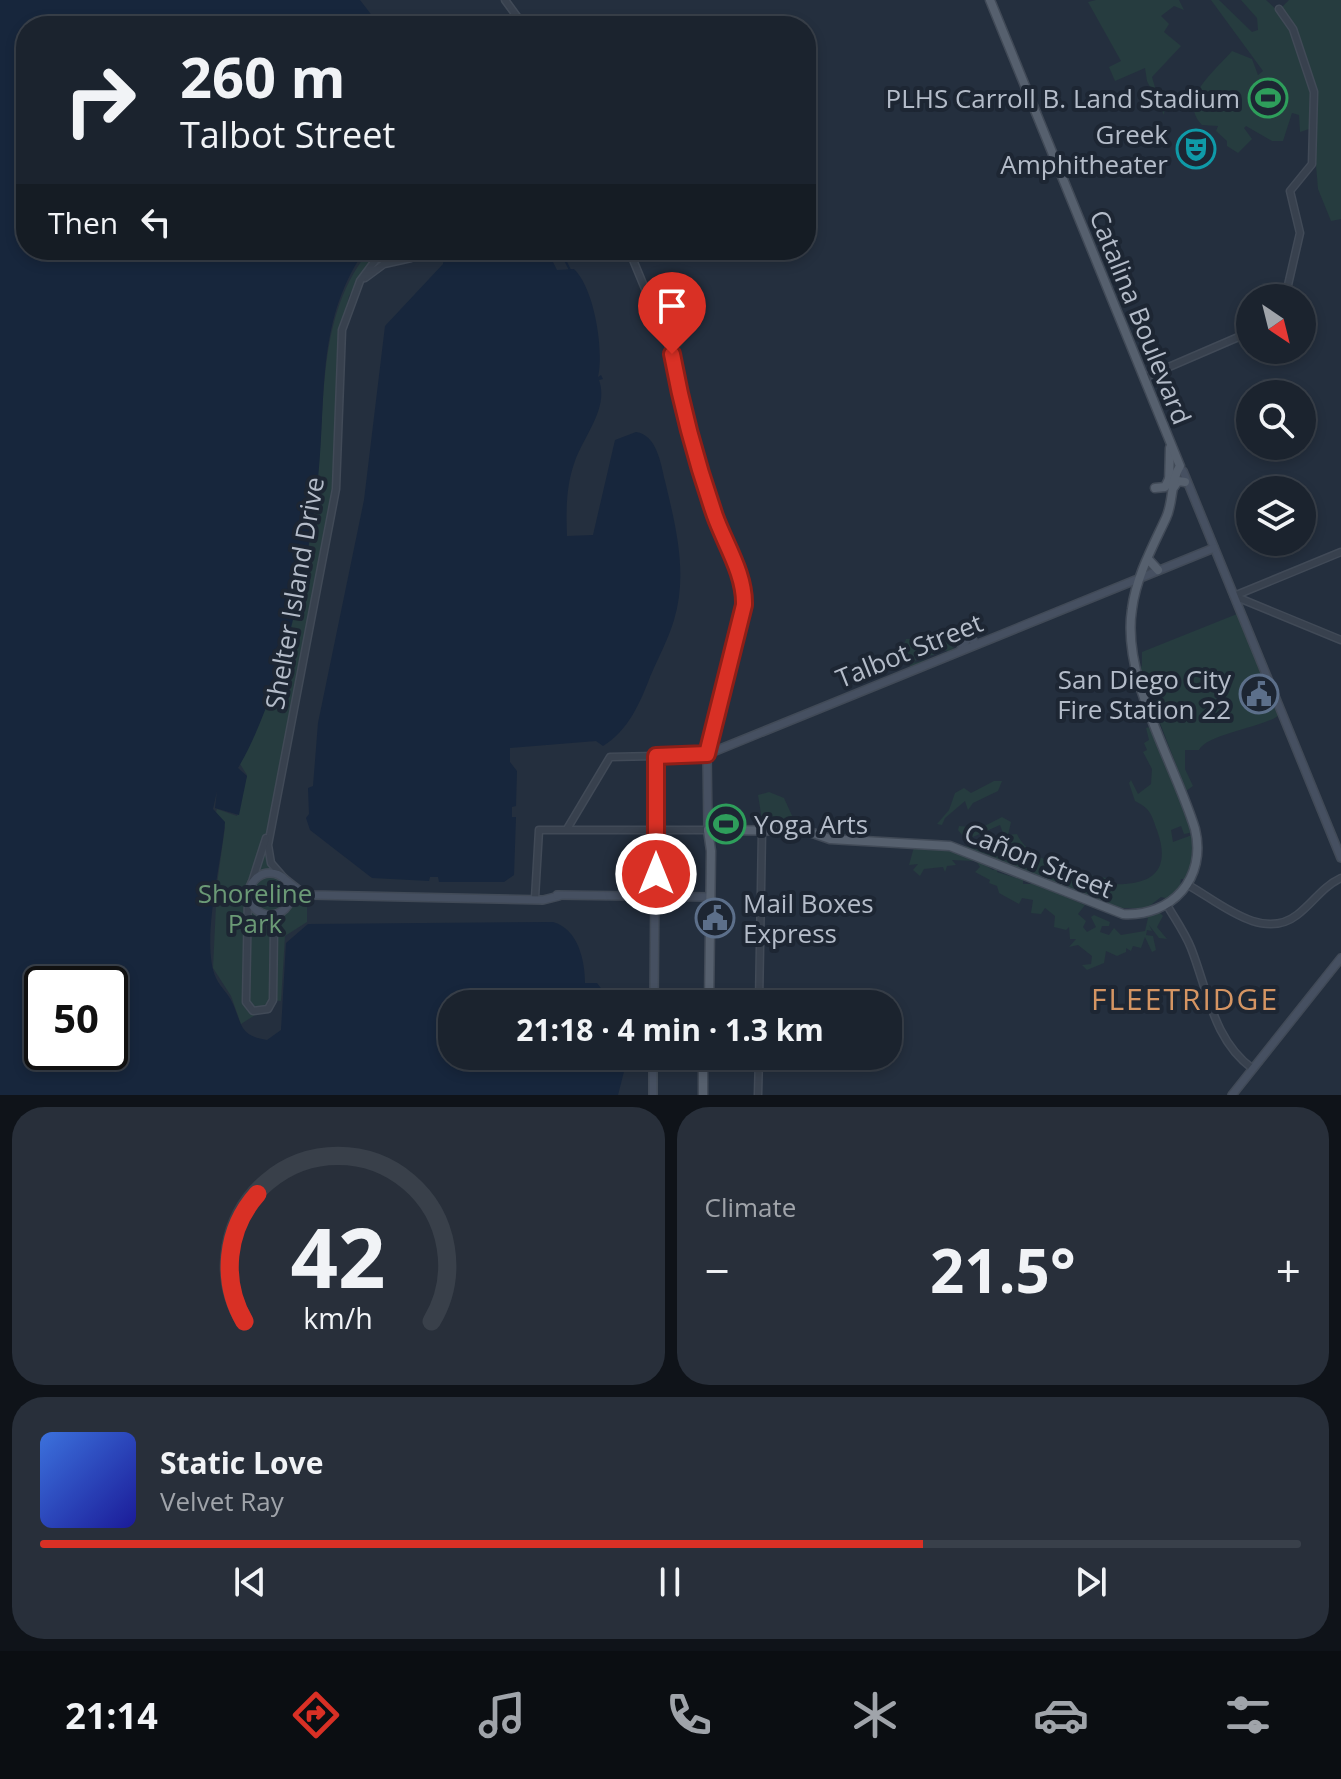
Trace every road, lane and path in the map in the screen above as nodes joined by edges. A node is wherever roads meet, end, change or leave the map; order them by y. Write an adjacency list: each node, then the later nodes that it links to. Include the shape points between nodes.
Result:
1 (990, 0): 11 (main road, Catalina Boulevard)
2 (1279, 9): 8 (street, via 1293,29 1314,97 1312,164 1290,191 1300,233)
3 (376, 260): 9 (street, Shelter Island Drive)
4 (384, 260): 7 (street)
5 (400, 260): 7 (street, Shelter Island Drive)
6 (633, 260): 28 (street, via 669,347 688,426 744,592)
7 (385, 263): 9 (street, Shelter Island Drive, via 370,272)
8 (1288, 284)
9 (354, 294): 30 (street, Shelter Island Drive, via 339,355 336,489)
10 (1236, 341): 11 (street)
11 (1146, 381): 12 (main road, Catalina Boulevard)
12 (1168, 436): 13 (main road, Catalina Boulevard); 14 (main road)
13 (1182, 468): 15 (main road, Catalina Boulevard); 17 (main road); 19 (main road, Catalina Boulevard)
14 (1170, 479): 16 (main road, via 1165,487); 18 (main road)
15 (1185, 482): 17 (main road, via 1178,481); 19 (main road, Catalina Boulevard)
16 (1155, 488)
17 (1173, 488): 18 (main road)
18 (1162, 525): 22 (main road)
19 (1213, 546): 21 (main road, Talbot Street); 23 (main road, Catalina Boulevard)
20 (1341, 552): 26 (street)
21 (1196, 555): 23 (main road); 24 (main road, Talbot Street)
22 (1148, 558): 24 (main road); 25 (main road)
23 (1218, 559): 26 (main road, Catalina Boulevard)
24 (1158, 570): 25 (main road, Talbot Street)
25 (1140, 578): 28 (main road, Talbot Street, via 976,644 969,636 960,651); 39 (main road, via 1131,611 1131,645 1197,833 1197,857)
26 (1234, 596): 27 (street); 35 (main road, Catalina Boulevard)
27 (1341, 640)
28 (707, 754): 29 (main road, Talbot Street); 33 (main road)
29 (656, 756): 31 (street, Talbot Street, via 608,758); 32 (main road)
30 (276, 804): 37 (street, Shelter Island Drive, via 268,854); 38 (street, Shelter Island Drive)
31 (567, 829): 32 (street); 44 (street, via 536,833)
32 (656, 830): 33 (street); 42 (main road)
33 (712, 830): 34 (main road, Cañon Street); 43 (main road)
34 (762, 831): 46 (main road, Cañon Street, via 947,845 1109,911 1135,914); 51 (street)
35 (1341, 858)
36 (1341, 878): 39 (street, via 1295,917 1271,925 1252,922)
37 (285, 880): 38 (main road, via 266,873); 40 (main road); 45 (main road, Shelter Island Drive)
38 (251, 885): 41 (main road, Shelter Island Drive)
39 (1188, 885): 46 (main road)
40 (312, 895): 44 (main road); 45 (main road)
41 (248, 896): 47 (main road, via 259,913); 47 (street, Shelter Island Drive, via 246,998 253,1011 268,1009 273,1000)
42 (655, 896): 43 (main road); 44 (main road); 49 (main road)
43 (708, 897): 50 (main road)
44 (535, 898)
45 (289, 904): 47 (main road)
46 (1167, 905): 52 (street, via 1191,947 1213,1018)
47 (279, 914)
48 (1341, 958): 52 (main road)
49 (654, 990)
50 (706, 990)
51 (759, 990)
52 (1253, 1069): 59 (main road)
53 (653, 1070): 56 (main road)
54 (706, 1070): 57 (main road)
55 (759, 1070): 58 (street)
56 (653, 1095)
57 (705, 1095)
58 (758, 1095)
59 (1232, 1095)

